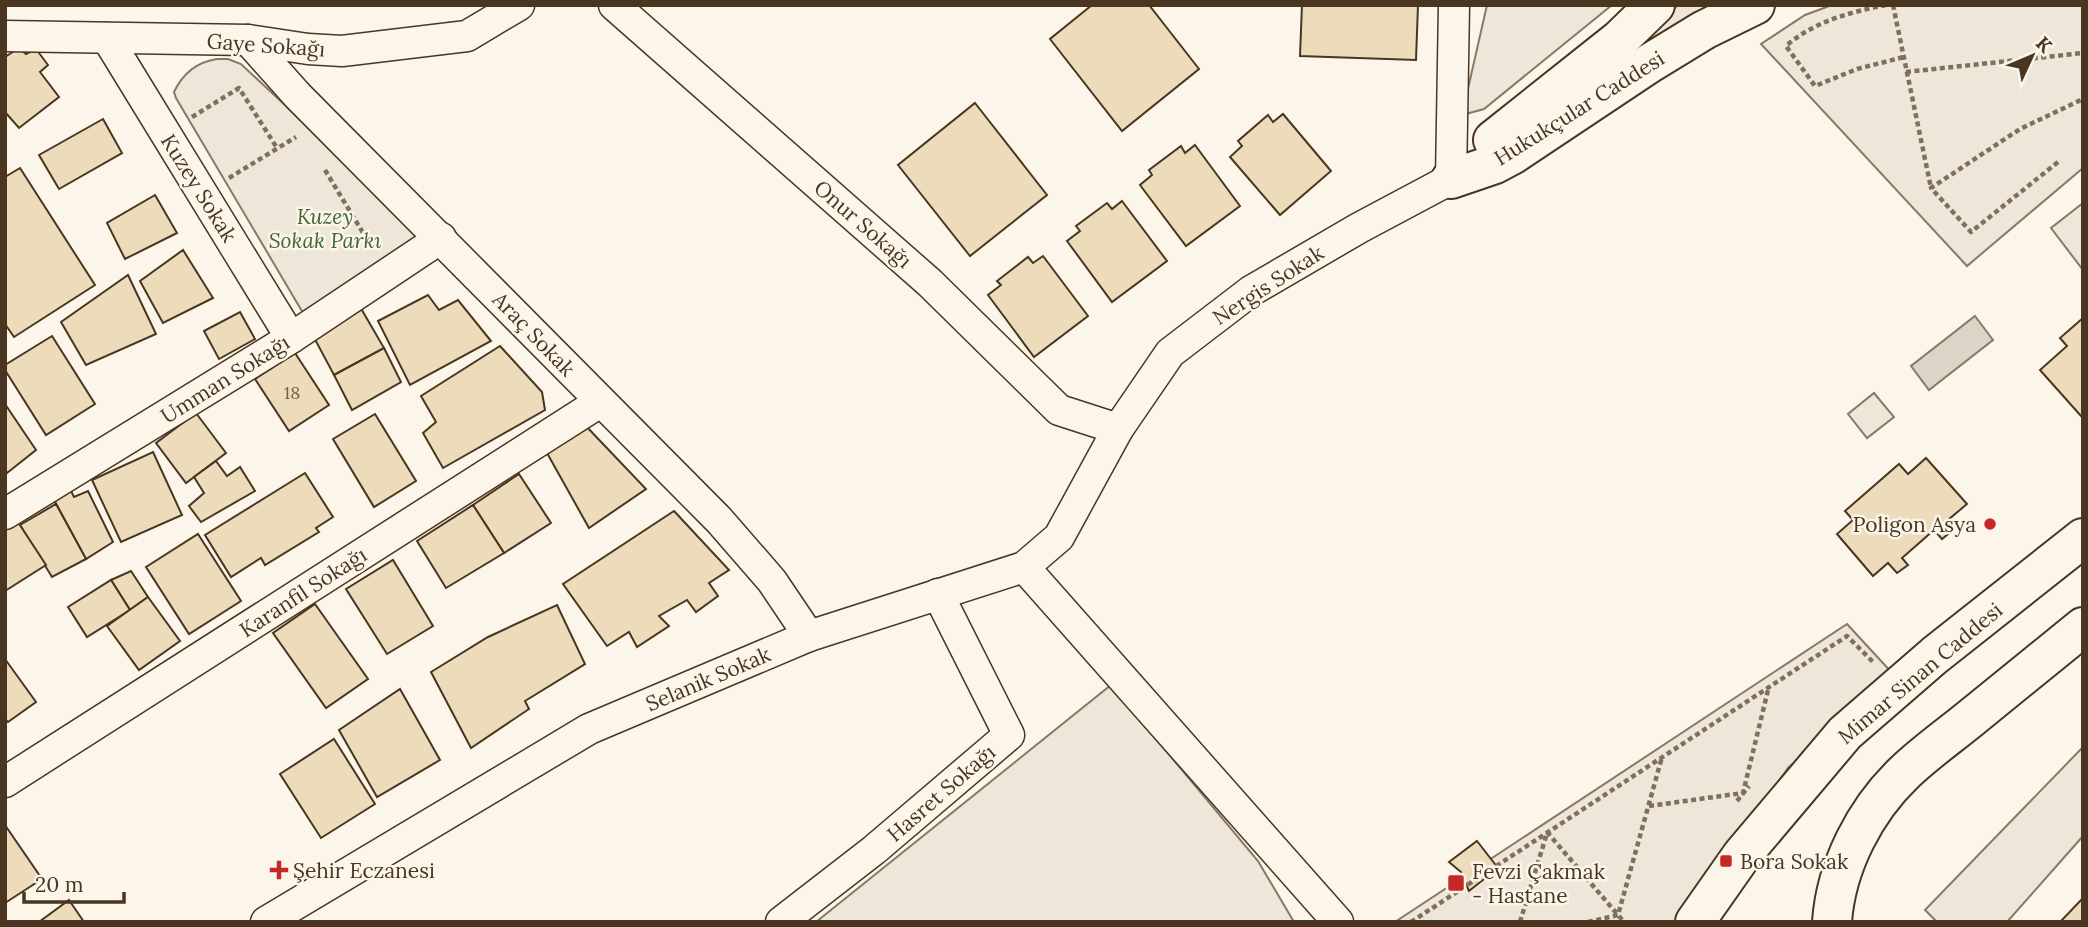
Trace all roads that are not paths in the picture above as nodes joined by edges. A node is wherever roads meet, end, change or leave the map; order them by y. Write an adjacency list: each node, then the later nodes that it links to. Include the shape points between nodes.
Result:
1 (519, 5): 8 (street, Gaye Sokağı, via 467,36 342,51)
2 (614, 5): 13 (street, Onur Sokağı, via 930,283 1059,410)
3 (1454, 5): 9 (street)
4 (1656, 5): 9 (main road, Hukukçular Caddesi)
5 (1755, 5): 9 (main road, Hukukçular Caddesi, via 1661,56 1512,155)
6 (5, 36): 7 (street, Gaye Sokağı)
7 (107, 38): 8 (street, Gaye Sokağı); 11 (street, Kuzey Sokak)
8 (248, 40): 10 (street, Araç Sokak)
9 (1451, 179): 13 (street, Nergis Sokak, via 1241,299 1170,353)
10 (441, 238): 11 (street, Umman Sokağı); 12 (street, Araç Sokak)
11 (291, 338): 14 (street, Umman Sokağı)
12 (600, 402): 19 (street, Araç Sokak, via 719,520); 20 (street, Karanfil Sokağı)
13 (1118, 429): 16 (street, Selanik Sokak, via 1059,537)
14 (5, 513)
15 (2083, 538): 24 (main road, Mimar Sinan Caddesi, via 1845,733 1742,855)
16 (1024, 567): 17 (street, Selanik Sokak); 23 (street)
17 (937, 594): 19 (street, Selanik Sokak); 22 (street, Hasret Sokağı, via 1009,735)
18 (2083, 627): 25 (main road, via 1928,752 1884,796 1849,853)
19 (810, 636): 21 (street, Selanik Sokak, via 589,729)
20 (5, 782)
21 (266, 922)
22 (781, 922)
23 (1338, 922)
24 (1695, 922)
25 (1832, 922)

